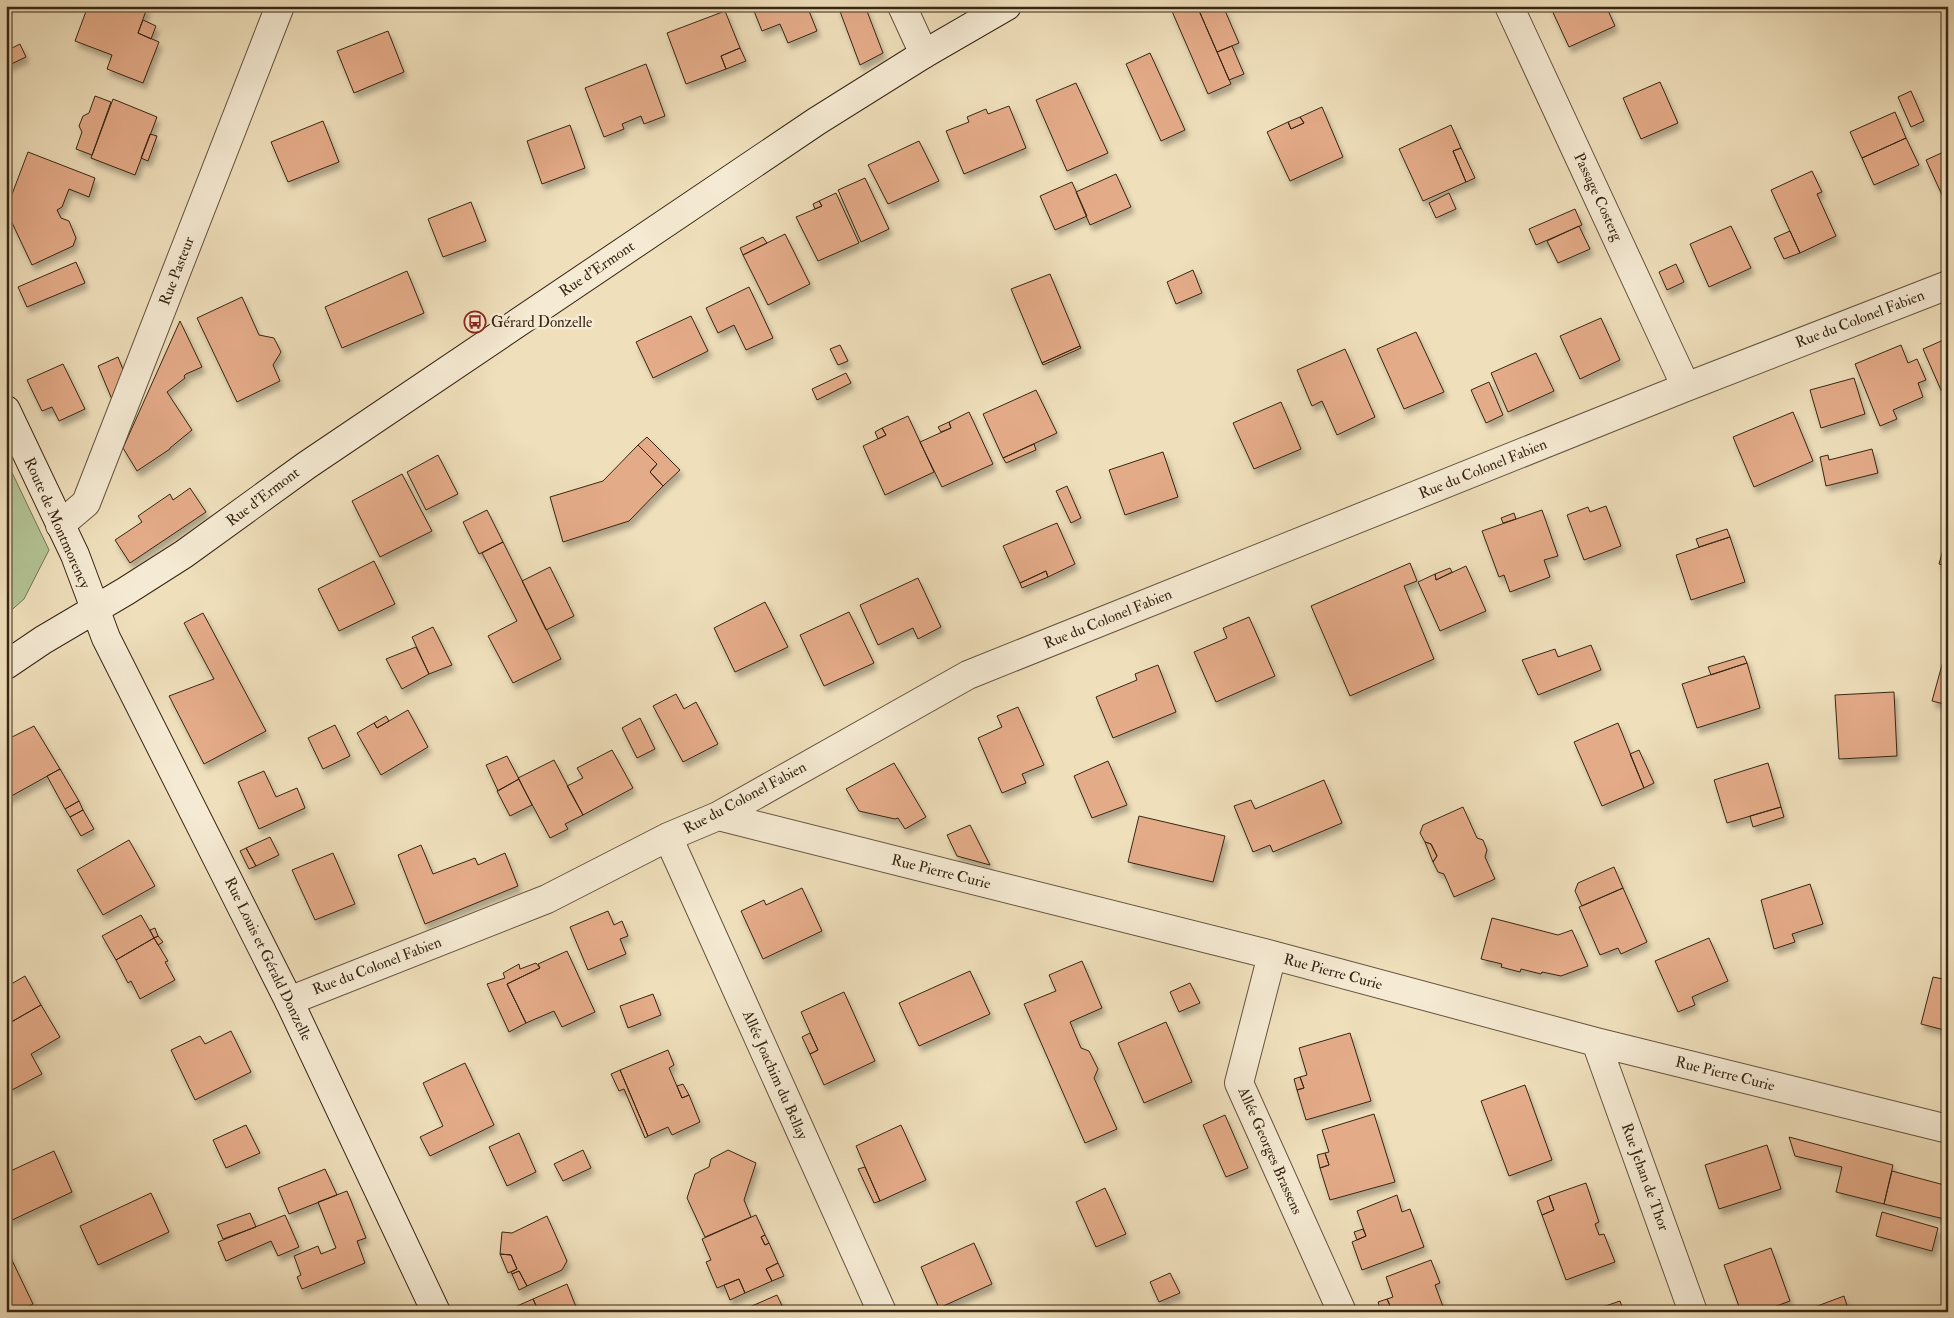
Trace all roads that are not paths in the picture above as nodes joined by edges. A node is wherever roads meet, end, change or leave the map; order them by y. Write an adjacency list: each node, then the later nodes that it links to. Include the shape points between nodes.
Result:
1 (280, 6): 9 (street, Rue Pasteur, via 86,503)
2 (902, 6): 5 (street)
3 (1008, 6): 5 (street, Rue d'Ermont)
4 (1509, 6): 7 (street, Passage Costerg)
5 (924, 54): 10 (street, Rue d'Ermont, via 816,121 307,464 184,554)
6 (1948, 284): 7 (street, Rue du Colonel Fabien)
7 (1686, 387): 12 (street, Rue du Colonel Fabien, via 968,676)
8 (6, 410): 9 (street, Route de Montmorency)
9 (60, 525): 10 (street, Route de Montmorency, via 75,555)
10 (94, 609): 11 (street, Rue d'Ermont); 15 (street, Rue Louis et Gérald Donzelle)
11 (6, 665)
12 (718, 816): 13 (street, Rue du Colonel Fabien); 14 (street, Rue Pierre Curie)
13 (668, 837): 15 (street, Rue du Colonel Fabien, via 547,900); 19 (street, Allée Joachim du Bellay)
14 (1272, 955): 16 (street, Rue Pierre Curie); 20 (street, Allée Georges Brassens, via 1239,1083)
15 (289, 1000): 18 (street, Rue Louis et Gérald Donzelle)
16 (1596, 1042): 17 (street, Rue Pierre Curie); 21 (street, Rue Jehan de Thor)
17 (1948, 1129)
18 (436, 1312)
19 (882, 1312)
20 (1342, 1312)
21 (1693, 1312)

